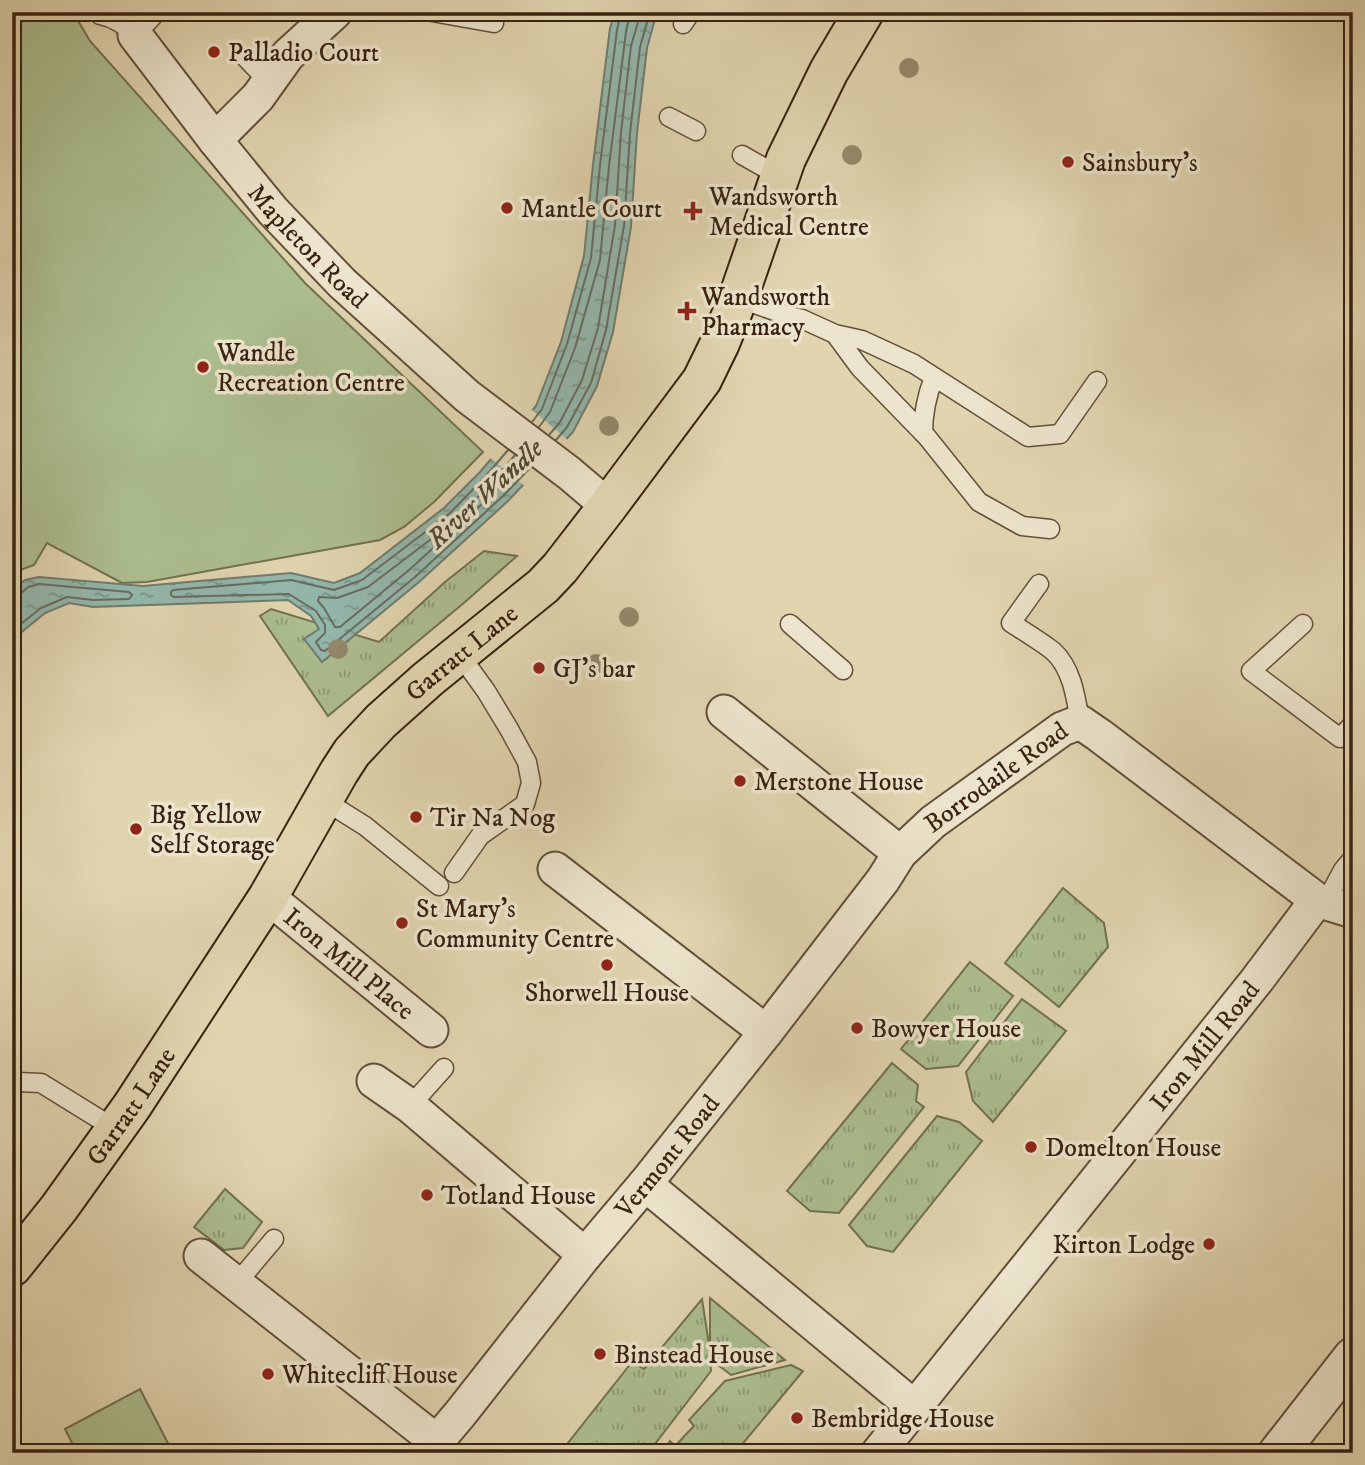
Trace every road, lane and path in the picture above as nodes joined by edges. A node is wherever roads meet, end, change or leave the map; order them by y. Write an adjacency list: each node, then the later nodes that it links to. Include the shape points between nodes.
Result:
1 (335, 12): 8 (street, via 288,55)
2 (432, 12): 5 (lane)
3 (864, 12): 13 (main road, Garratt Lane, via 829,71)
4 (100, 16): 6 (lane)
5 (494, 23)
6 (144, 25): 11 (street, Mapleton Road)
7 (245, 57): 8 (lane)
8 (268, 81): 11 (street)
9 (669, 117): 10 (lane)
10 (696, 131)
11 (215, 140): 19 (street, Mapleton Road, via 273,211 342,283 467,396)
12 (742, 155): 13 (lane)
13 (779, 176): 14 (main road, Garratt Lane)
14 (738, 298): 15 (lane); 19 (main road, Garratt Lane, via 702,380)
15 (835, 334): 16 (lane, via 862,340); 18 (lane, via 860,368)
16 (934, 377): 17 (lane, via 1028,437 1060,434); 18 (lane)
17 (1097, 382)
18 (923, 433): 20 (lane, via 979,502 1022,526)
19 (608, 506): 24 (main road, Garratt Lane, via 543,586)
20 (1050, 529)
21 (1039, 584): 27 (lane, via 1011,623 1064,664)
22 (790, 624): 25 (lane)
23 (1303, 624): 28 (lane, via 1251,671 1340,737)
24 (460, 654): 29 (main road, Garratt Lane, via 381,721 352,752); 33 (lane, via 509,729 527,762 531,783 525,804 480,836)
25 (843, 670)
26 (724, 712): 30 (street, Borrodaile Road)
27 (1080, 722): 30 (street, Borrodaile Road, via 1062,729 933,822); 36 (street, Borrodaile Road)
28 (1353, 724)
29 (324, 799): 34 (lane); 35 (main road, Garratt Lane)
30 (900, 853): 38 (street, Vermont Road)
31 (1353, 858): 36 (lane, via 1343,870)
32 (555, 869): 38 (street)
33 (454, 873)
34 (439, 886)
35 (268, 897): 37 (street, Iron Mill Place); 43 (main road, Garratt Lane)
36 (1332, 905): 51 (street, Iron Mill Road, via 1248,991)
37 (431, 1030)
38 (766, 1032): 44 (street, Vermont Road)
39 (444, 1068): 42 (lane)
40 (374, 1081): 42 (street)
41 (12, 1084): 43 (lane, via 41,1083)
42 (410, 1106): 46 (street)
43 (117, 1130): 48 (main road, Garratt Lane)
44 (645, 1184): 46 (street, Vermont Road); 51 (street)
45 (274, 1239): 49 (lane)
46 (584, 1255): 52 (street, Vermont Road)
47 (201, 1256): 49 (street)
48 (12, 1267)
49 (236, 1284): 52 (street)
50 (1353, 1357): 54 (street)
51 (914, 1407): 53 (street, Iron Mill Road)
52 (432, 1447)
53 (878, 1453)
54 (1278, 1453)

